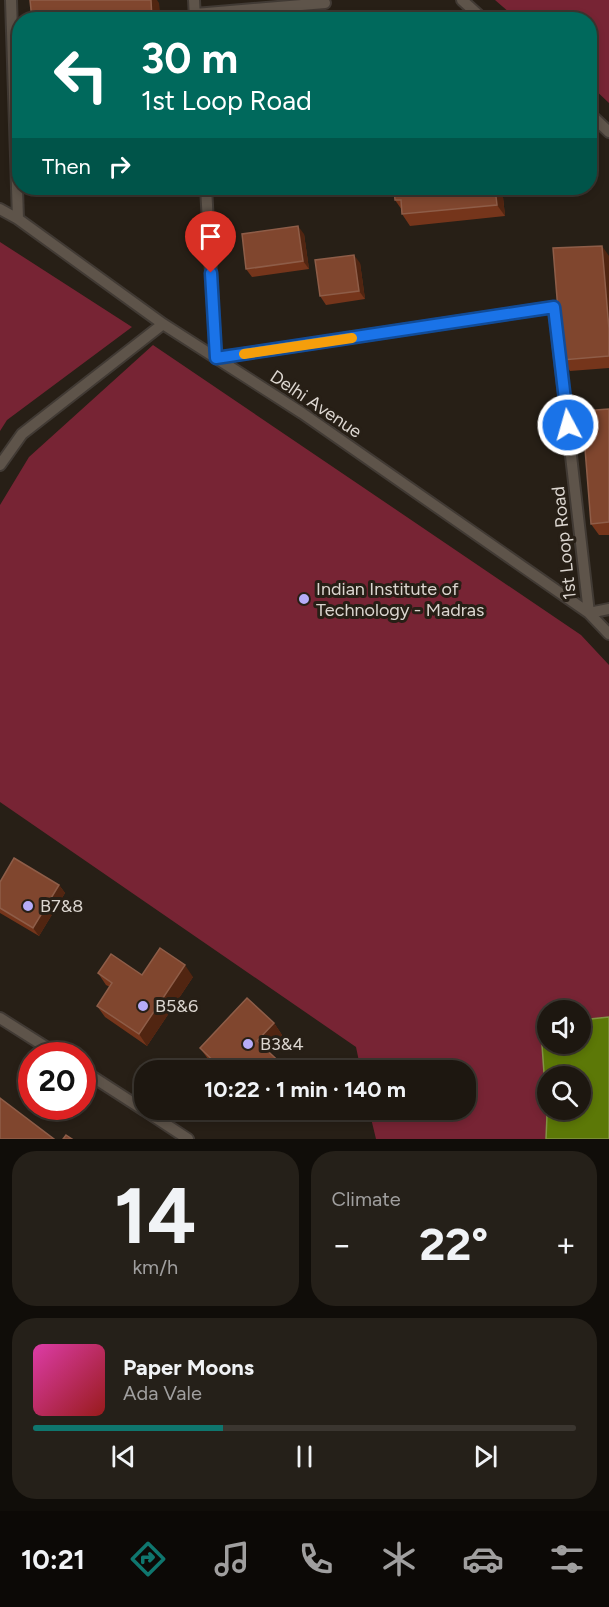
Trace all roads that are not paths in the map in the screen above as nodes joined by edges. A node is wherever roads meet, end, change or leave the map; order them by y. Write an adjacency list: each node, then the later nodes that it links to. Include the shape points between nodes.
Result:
1 (11, 0): 6 (lane)
2 (462, 0): 5 (lane)
3 (325, 3): 4 (lane)
4 (235, 12)
5 (475, 12)
6 (12, 25)
7 (597, 121): 8 (lane)
8 (609, 132)
9 (18, 195): 12 (lane)
10 (206, 195): 14 (lane)
11 (0, 209): 12 (lane, Delhi Avenue)
12 (18, 219): 13 (lane, Delhi Avenue)
13 (163, 324): 14 (lane, Delhi Avenue); 15 (lane, via 22,434)
14 (216, 358): 17 (lane, Delhi Avenue, via 302,413); 17 (lane, 1st Loop Road, via 554,307)
15 (0, 465)
16 (609, 609): 17 (lane)
17 (589, 613): 18 (lane, Delhi Avenue)
18 (609, 634)
19 (0, 1018): 20 (lane)
20 (38, 1042)
21 (96, 1079): 22 (lane)
22 (134, 1104)
23 (159, 1120): 24 (lane)
24 (188, 1139)

